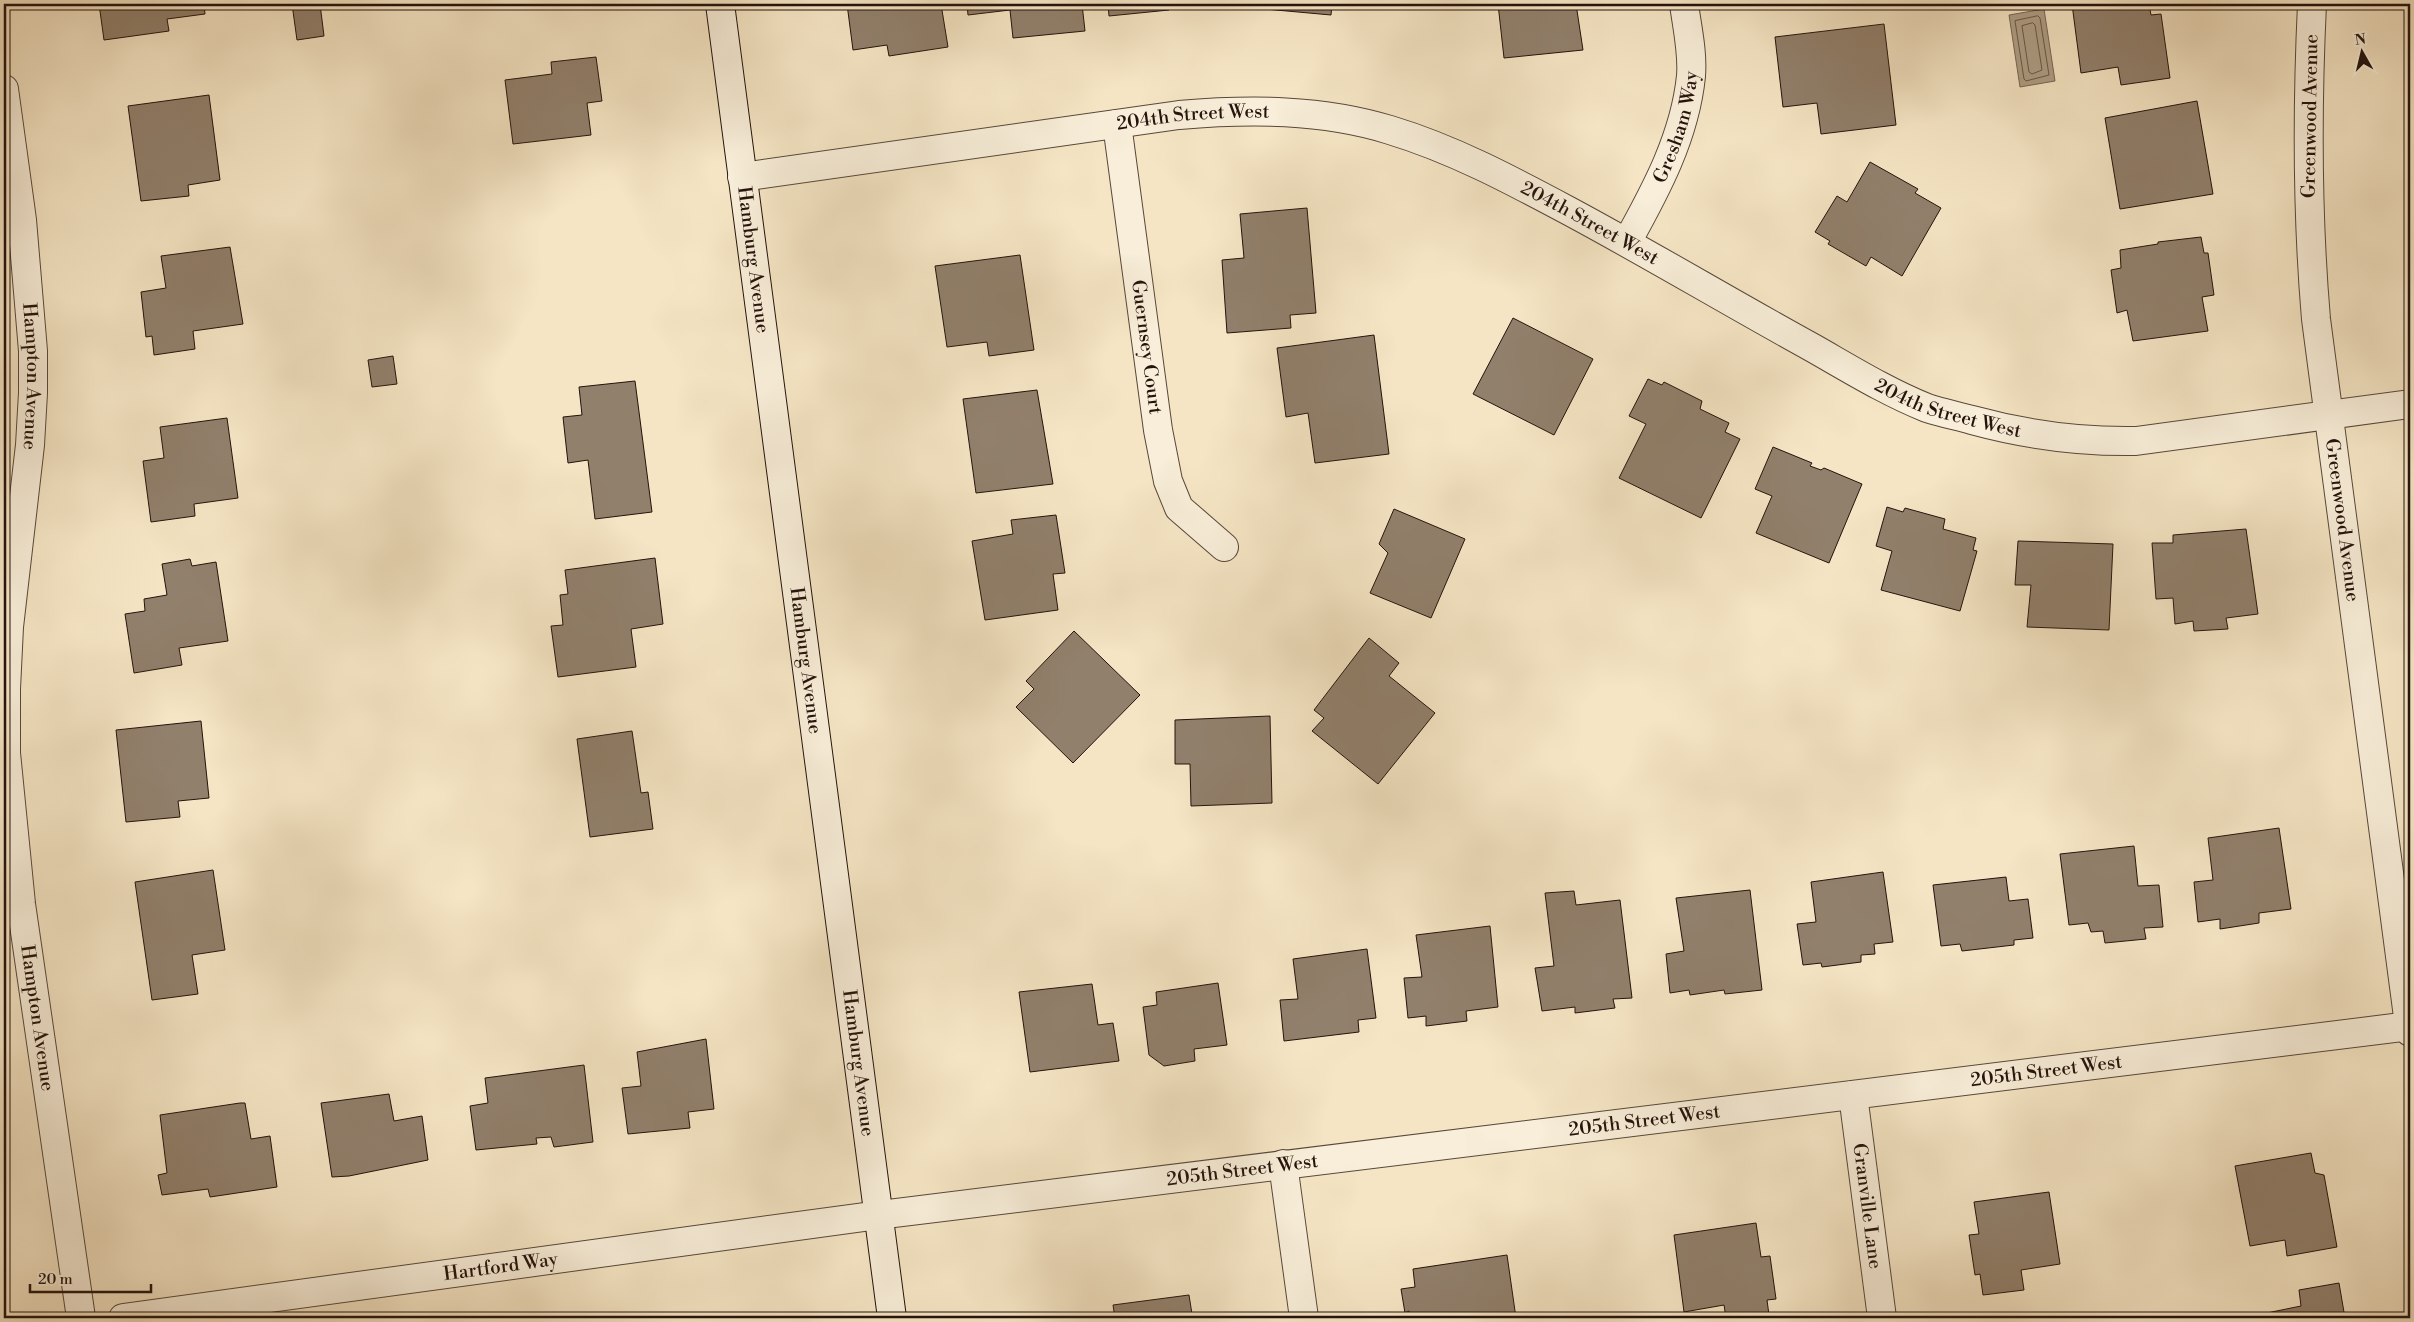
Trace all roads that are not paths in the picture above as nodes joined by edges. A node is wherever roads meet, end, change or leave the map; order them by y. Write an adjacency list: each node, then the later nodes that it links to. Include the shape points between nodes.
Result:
1 (720, 4): 6 (street, Hamburg Avenue)
2 (1684, 4): 8 (street, Gresham Way, via 1691,76 1678,136)
3 (2312, 4): 10 (street, Greenwood Avenue, via 2309,212 2316,311)
4 (4, 89): 7 (street, Hampton Avenue)
5 (1117, 124): 6 (street, 204th Street West); 8 (street, 204th Street West, via 1225,111 1267,111 1316,115 1388,130 1490,168); 11 (street, Guernsey Court, via 1158,430 1168,481 1179,508)
6 (742, 177): 15 (street, Hamburg Avenue)
7 (13, 222): 16 (street, Hampton Avenue, via 32,351 33,393 9,627 6,753 21,904)
8 (1627, 242): 10 (street, 204th Street West, via 1748,314 1898,395 1930,409 2011,431 2095,441 2136,441)
9 (2410, 404): 10 (street, 204th Street West)
10 (2329, 416): 12 (street, Greenwood Avenue)
11 (1224, 547)
12 (2410, 1028): 13 (street, 205th Street West)
13 (1853, 1095): 14 (street, 205th Street West); 20 (street, Granville Lane)
14 (1283, 1164): 15 (street, 205th Street West); 19 (street)
15 (879, 1215): 17 (street, Hartford Way); 18 (street, Hamburg Avenue)
16 (81, 1318)
17 (123, 1318)
18 (892, 1318)
19 (1304, 1318)
20 (1882, 1318)

